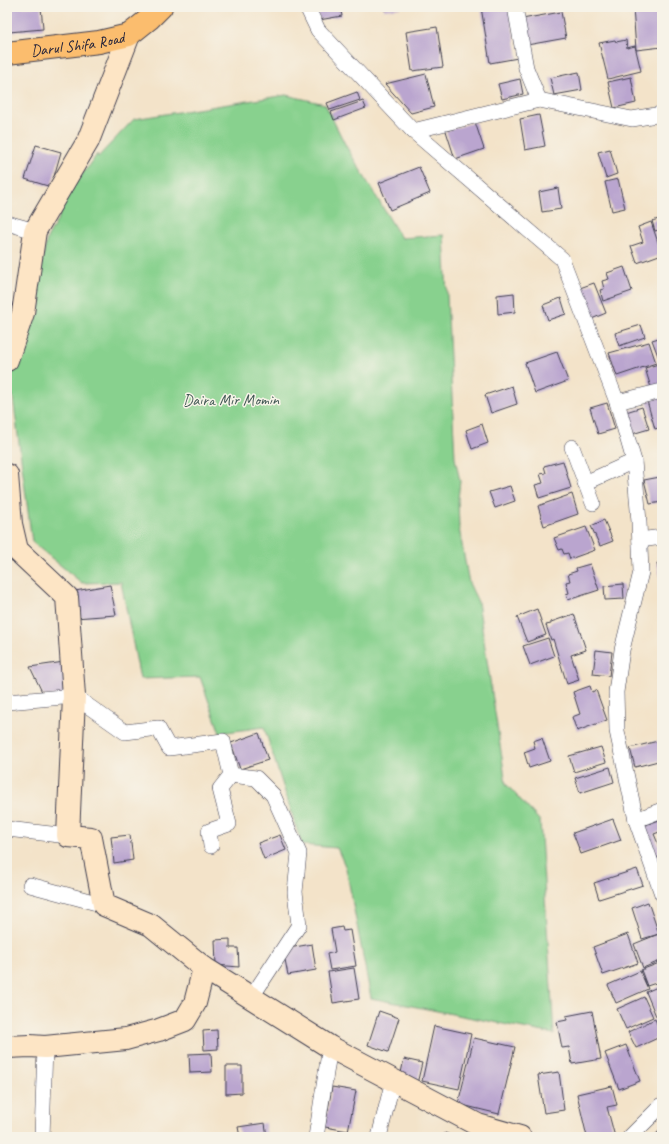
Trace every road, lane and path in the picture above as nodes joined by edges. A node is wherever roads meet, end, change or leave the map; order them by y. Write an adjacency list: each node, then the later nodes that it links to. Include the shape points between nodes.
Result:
1 (161, 7): 4 (highway, Darul Shifa Road)
2 (307, 7): 8 (street, via 318,30)
3 (515, 7): 6 (street, via 526,68)
4 (129, 35): 5 (highway, Darul Shifa Road, via 99,42); 10 (street, via 88,141)
5 (7, 53)
6 (539, 100): 7 (street, via 632,118); 8 (street)
7 (662, 114)
8 (413, 131): 13 (street, via 562,259)
9 (7, 223): 10 (street)
10 (35, 231): 11 (street, via 23,313)
11 (7, 360)
12 (662, 391): 13 (street)
13 (617, 402): 15 (street)
14 (572, 447): 17 (street)
15 (634, 461): 17 (street); 20 (street)
16 (7, 475): 21 (street)
17 (585, 483): 18 (street)
18 (593, 503)
19 (662, 537): 20 (street)
20 (640, 540): 26 (street, via 640,572 622,650 616,692 617,731)
21 (12, 552): 22 (street, via 67,598)
22 (74, 696): 23 (street); 24 (street, via 125,732 158,728 169,748 223,742); 28 (street)
23 (7, 699)
24 (231, 775): 29 (street, via 220,789 229,824 209,830); 34 (street, via 256,778 273,795 299,853 295,892 299,925)
25 (662, 810): 26 (street)
26 (636, 820): 31 (street)
27 (7, 829): 28 (street)
28 (68, 836): 32 (street, via 91,838)
29 (211, 846)
30 (30, 884): 32 (street)
31 (662, 894)
32 (104, 905): 33 (street, via 151,925)
33 (204, 968): 34 (street); 37 (street, via 195,1003 185,1020 126,1039)
34 (251, 998): 36 (street)
35 (7, 1047): 37 (street)
36 (330, 1047): 38 (street); 41 (street)
37 (45, 1048): 40 (street)
38 (393, 1080): 42 (street); 43 (street, via 478,1124)
39 (662, 1105): 44 (street)
40 (42, 1137)
41 (316, 1137)
42 (379, 1137)
43 (520, 1137)
44 (630, 1137)

